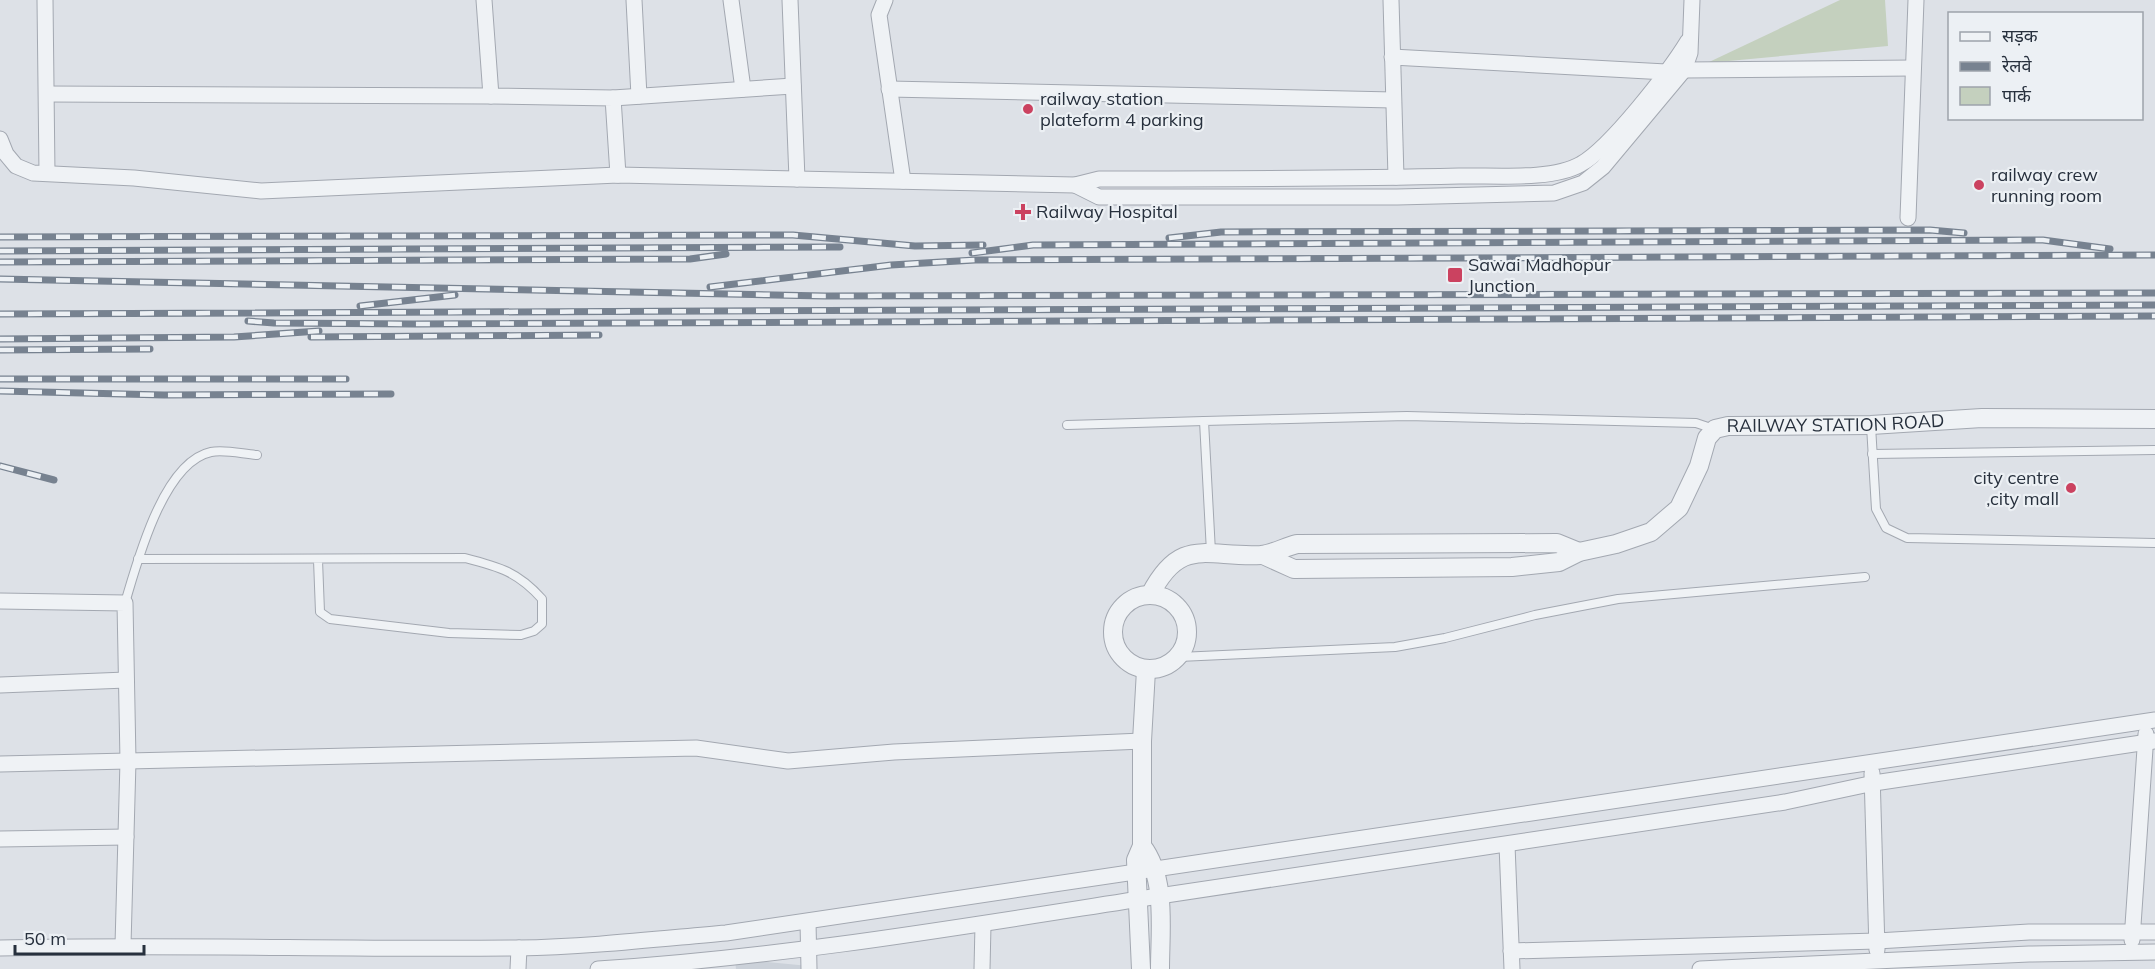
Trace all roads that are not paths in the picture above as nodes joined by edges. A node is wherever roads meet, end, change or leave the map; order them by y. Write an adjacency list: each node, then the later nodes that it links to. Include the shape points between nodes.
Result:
1 (45, 0): 18 (street)
2 (483, 0): 19 (street)
3 (634, 0): 20 (street)
4 (731, 0): 16 (street)
5 (790, 0): 15 (street)
6 (885, 0): 17 (street, via 879,15)
7 (1391, 0): 11 (street)
8 (1692, 0): 10 (street)
9 (1916, 0): 12 (street)
10 (1688, 41): 13 (street); 14 (street)
11 (1392, 57): 14 (street); 22 (street)
12 (1913, 68): 13 (street); 30 (street)
13 (1684, 70): 29 (street, via 1603,166 1583,183 1554,193 1099,196)
14 (1666, 72): 26 (street, via 1601,150 1580,165 1560,172)
15 (793, 86): 16 (street); 27 (street)
16 (743, 89): 20 (street)
17 (889, 90): 22 (street); 28 (street)
18 (47, 94): 19 (street); 24 (street)
19 (491, 96): 21 (street)
20 (639, 96): 21 (street)
21 (614, 98): 25 (street)
22 (1393, 100): 26 (street)
23 (0, 139): 24 (street, via 16,166)
24 (46, 173): 25 (street, via 261,191)
25 (618, 176): 27 (street)
26 (1396, 177): 29 (street, via 1100,179)
27 (797, 179): 28 (street)
28 (903, 181): 29 (street)
29 (1075, 185)
30 (1908, 218)
31 (2155, 419): 34 (street, RAILWAY STATION ROAD, via 1982,418)
32 (1204, 421): 33 (lane); 35 (lane, via 1407,416 1696,423); 41 (lane)
33 (1067, 425)
34 (1871, 425): 35 (street, RAILWAY STATION ROAD); 37 (lane)
35 (1715, 429): 40 (street, RAILWAY STATION ROAD, via 1707,438 1679,508 1651,532)
36 (2155, 450): 37 (lane)
37 (1872, 454): 39 (lane, via 1876,508 1886,528 1907,538)
38 (257, 455): 43 (lane, via 211,452 192,461 173,483 153,517)
39 (2155, 543)
40 (1579, 552): 42 (street, via 1557,543 1296,544); 42 (street, RAILWAY STATION ROAD, via 1559,562 1512,567 1409,568 1294,569)
41 (1211, 553): 42 (street); 46 (street, via 1188,554 1172,562 1160,574)
42 (1263, 555)
43 (138, 559): 44 (lane); 48 (lane)
44 (318, 560): 44 (lane, via 320,612 330,619 449,633 521,635 542,624 542,599 526,580 497,566 465,558)
45 (1865, 577): 49 (lane, via 1618,599 1395,647)
46 (1150, 595): 49 (street, via 1173,602 1187,622 1186,646); 50 (street, via 1126,603 1113,624 1113,637 1124,659)
47 (0, 601): 48 (street)
48 (125, 603): 51 (street)
49 (1179, 657): 50 (street, via 1170,665)
50 (1146, 670): 54 (street)
51 (126, 680): 52 (street); 56 (street)
52 (0, 685)
53 (2150, 721): 55 (street); 57 (street)
54 (1142, 741): 56 (street, via 894,752 788,761 696,748); 63 (street)
55 (2151, 742): 59 (street); 70 (street)
56 (128, 761): 58 (street); 60 (street)
57 (1870, 761): 59 (street); 64 (street)
58 (0, 764)
59 (1874, 783): 62 (street, via 1785,802); 72 (street)
60 (126, 837): 61 (street); 73 (street)
61 (0, 839)
62 (1507, 845): 66 (street); 77 (street)
63 (1142, 846): 64 (street); 65 (street)
64 (1155, 871): 65 (street); 66 (street)
65 (1136, 874): 67 (street); 68 (street)
66 (1159, 896): 67 (street); 86 (street)
67 (1138, 899): 69 (street); 85 (street)
68 (808, 922): 75 (street, via 609,944); 76 (street)
69 (983, 925): 76 (street); 84 (street)
70 (2132, 932): 71 (street); 72 (street, via 2030,932); 79 (street)
71 (2155, 932)
72 (1877, 941): 77 (street); 80 (street)
73 (123, 945): 74 (street); 75 (street)
74 (0, 948)
75 (519, 948): 81 (street)
76 (810, 950): 82 (street); 83 (street)
77 (1511, 951): 87 (street)
78 (2155, 952): 79 (street)
79 (2132, 953): 80 (street)
80 (1877, 962): 88 (street)
81 (518, 969)
82 (598, 969)
83 (809, 969)
84 (982, 969)
85 (1141, 969)
86 (1160, 969)
87 (1512, 969)
88 (1700, 969)

